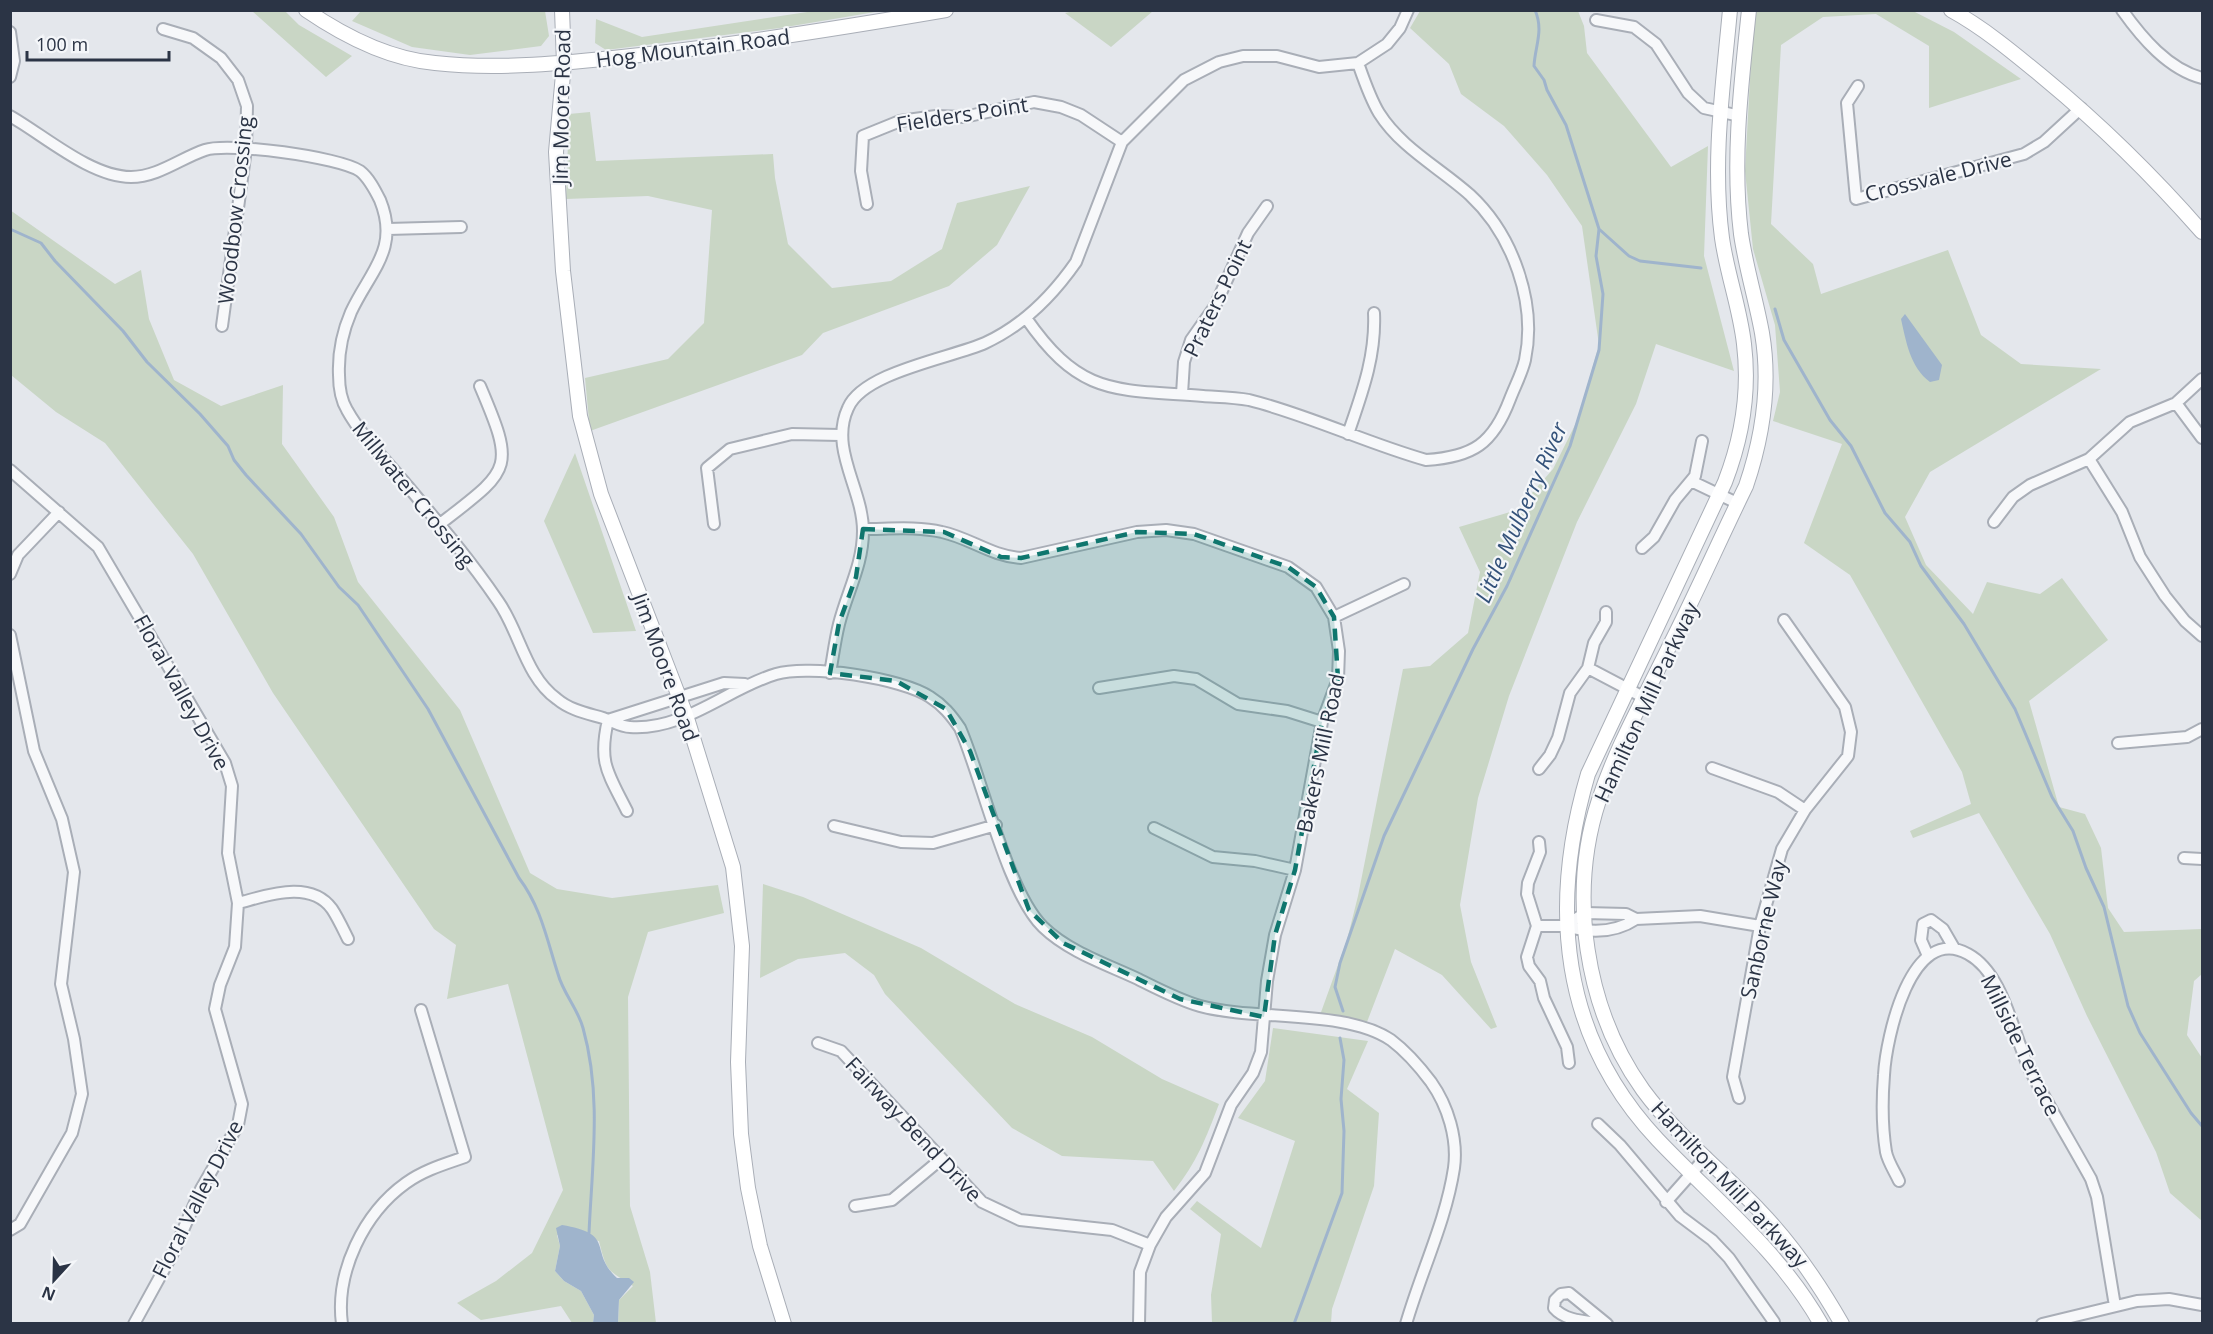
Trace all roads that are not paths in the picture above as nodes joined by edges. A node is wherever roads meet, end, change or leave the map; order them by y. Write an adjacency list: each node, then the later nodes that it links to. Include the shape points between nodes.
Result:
1 (306, 10): 14 (street, Hog Mountain Road, via 333,29 377,49 434,63)
2 (562, 10): 14 (street, Jim Moore Road)
3 (946, 10): 14 (street, Hog Mountain Road, via 692,50)
4 (1398, 10): 11 (street)
5 (1408, 10): 11 (street)
6 (1730, 10): 20 (street, Hamilton Mill Parkway)
7 (1749, 10): 22 (street, Hamilton Mill Parkway)
8 (1951, 10): 19 (street, via 2014,52)
9 (2122, 10): 17 (street, via 2143,39 2186,74)
10 (1596, 20): 20 (street, via 1634,27 1656,44 1688,93 1704,108)
11 (1400, 28): 15 (street, via 1387,44)
12 (163, 29): 24 (street, Woodbow Crossing, via 193,38 220,58 238,80 248,106)
13 (10, 32): 16 (street, via 14,62)
14 (564, 63): 64 (street, Jim Moore Road, via 556,152 562,271 580,416 601,494)
15 (1358, 63): 23 (street, via 1319,67 1277,56 1243,56 1219,62 1184,80); 37 (street, via 1379,114 1400,139 1470,195 1494,220 1512,254 1524,294 1528,329 1525,362 1505,413 1483,444 1453,458 1426,460)
16 (10, 77)
17 (2202, 78)
18 (1858, 86): 19 (street, Crossvale Drive, via 1847,103 1856,199 2024,154 2044,142)
19 (2081, 108): 29 (street, via 2122,145)
20 (1721, 113): 22 (street); 44 (street, Hamilton Mill Parkway, via 1718,171 1722,238 1744,344 1747,390 1740,442)
21 (10, 116): 24 (street, via 91,166 132,177 155,172 204,150)
22 (1740, 116): 45 (street, Hamilton Mill Parkway, via 1736,171 1742,235 1767,371 1759,446)
23 (1122, 142): 25 (street, Fielders Point, via 1081,115 1034,102 964,117 900,121 863,136 861,171); 31 (street, via 1076,261)
24 (246, 149): 28 (street, via 338,160 362,172 375,190); 32 (street, Woodbow Crossing)
25 (867, 204)
26 (1266, 206): 35 (street, Praters Point, via 1248,233 1215,306 1191,340 1184,362)
27 (461, 227): 28 (street)
28 (388, 229): 48 (street, Millwater Crossing, via 386,248 351,312 340,345 339,379 344,406 360,429)
29 (2202, 232)
30 (1374, 313): 37 (street, via 1370,371)
31 (1026, 318): 35 (street, via 1048,350 1072,371 1094,382 1122,390); 38 (street, via 986,342 876,382 859,392 848,406)
32 (222, 326)
33 (2202, 380): 36 (street)
34 (480, 386): 48 (street, via 499,431 502,461 484,490)
35 (1182, 394): 37 (street, via 1246,399)
36 (2176, 403): 39 (street); 41 (street, via 2130,422)
37 (1348, 434)
38 (840, 435): 49 (street, via 792,434 730,449 707,468); 50 (street)
39 (2202, 438)
40 (1702, 441): 43 (street)
41 (2089, 459): 47 (street, via 2030,485 2013,497); 58 (street, via 2122,512 2140,557 2165,596)
42 (10, 470): 46 (street, Floral Valley Drive)
43 (1691, 481): 44 (street); 51 (street, via 1654,537)
44 (1719, 495): 45 (street); 63 (street, Hamilton Mill Parkway)
45 (1737, 503): 65 (street, Hamilton Mill Parkway)
46 (59, 512): 52 (street, via 18,555); 82 (street, Floral Valley Drive, via 98,547 225,763 232,786 228,854)
47 (1994, 522)
48 (440, 524): 67 (street, Millwater Crossing, via 501,604 533,672 554,698)
49 (714, 524)
50 (863, 529): 55 (street, Bakers Mill Road, via 920,528 944,532 1001,557 1021,558 1137,532 1166,530 1194,534 1288,567 1316,587); 60 (street, via 858,569 839,623)
51 (1642, 548)
52 (10, 574)
53 (1404, 584): 55 (street)
54 (1606, 612): 59 (street, via 1606,622 1594,643)
55 (1334, 617): 68 (street, Bakers Mill Road, via 1338,679)
56 (1784, 620): 73 (street, Sanborne Way, via 1845,707 1851,732 1848,756)
57 (10, 635): 104 (street, via 34,751 63,819 74,872 61,984 82,1094 72,1133 20,1224)
58 (2202, 636)
59 (1587, 668): 63 (street); 72 (street, via 1570,693 1558,738)
60 (830, 673): 61 (street, via 782,672); 75 (street, via 896,681 928,695 946,709 970,751)
61 (745, 684): 64 (street, via 724,683); 66 (street, Millwater Crossing, via 729,697)
62 (1099, 688): 68 (street, via 1174,676 1196,679 1238,704 1287,711)
63 (1627, 690): 65 (street); 86 (street, Hamilton Mill Parkway, via 1588,774 1574,820)
64 (677, 697): 66 (street, Jim Moore Road); 67 (street)
65 (1645, 698): 83 (street, Hamilton Mill Parkway, via 1599,799 1587,856)
66 (686, 715): 67 (street, Millwater Crossing, via 653,726 627,727); 111 (street, Jim Moore Road, via 733,867 742,946 738,1062 742,1145 760,1246)
67 (608, 720): 74 (street, via 602,744 603,762)
68 (1322, 722): 81 (street, Bakers Mill Road)
69 (2202, 729): 70 (street, via 2187,737)
70 (2118, 743)
71 (1712, 768): 73 (street, via 1778,792)
72 (1539, 769)
73 (1805, 810): 87 (street, Sanborne Way, via 1782,849)
74 (627, 811)
75 (996, 825): 76 (street, via 933,843 901,842); 93 (street, via 1029,910 1063,943 1180,999)
76 (834, 826)
77 (1154, 828): 81 (street, via 1213,857)
78 (1539, 842): 85 (street, via 1540,852 1527,894)
79 (2184, 858): 80 (street)
80 (2202, 859)
81 (1295, 870): 93 (street, Bakers Mill Road, via 1275,935)
82 (238, 903): 89 (street, via 284,891 310,894 331,907); 109 (street, Floral Valley Drive, via 235,947 215,1009 242,1104 238,1125)
83 (1585, 913): 84 (street, via 1626,914); 86 (street); 88 (street, Hamilton Mill Parkway)
84 (1636, 919): 87 (street, via 1700,916); 88 (street, via 1625,926)
85 (1537, 926): 86 (street); 95 (street, via 1527,957 1529,966 1540,981 1567,1047)
86 (1565, 926): 88 (street); 100 (street, Hamilton Mill Parkway, via 1574,980 1590,1035 1623,1095 1657,1139)
87 (1760, 926): 96 (street, Sanborne Way, via 1733,1077)
88 (1586, 932): 98 (street, Hamilton Mill Parkway, via 1604,1016 1615,1042 1642,1089)
89 (348, 939)
90 (1954, 948): 91 (street, via 1937,950); 91 (street, via 1944,929 1931,920 1920,931); 107 (street, Millside Terrace, via 1984,967 2006,1004 2029,1070 2091,1179)
91 (1928, 956): 101 (street, via 1906,985 1884,1073 1887,1154)
92 (421, 1010): 110 (street, via 465,1157 406,1183 367,1224 350,1258 341,1293)
93 (1264, 1017): 105 (street, Bakers Mill Road, via 1261,1052 1253,1073 1231,1105 1204,1173 1166,1216); 113 (street, via 1358,1026 1389,1039 1415,1060 1447,1111 1454,1167)
94 (818, 1043): 99 (street, Fairway Bend Drive, via 841,1051)
95 (1569, 1063)
96 (1739, 1098)
97 (1598, 1124): 102 (street)
98 (1706, 1157): 100 (street); 115 (street, Hamilton Mill Parkway, via 1795,1250)
99 (940, 1160): 103 (street, via 892,1200); 105 (street, Fairway Bend Drive, via 982,1202 1002,1213 1020,1220 1112,1230)
100 (1692, 1172): 102 (street); 114 (street, Hamilton Mill Parkway, via 1779,1261)
101 (1899, 1181)
102 (1666, 1202): 108 (street, via 1729,1258)
103 (855, 1206)
104 (10, 1230)
105 (1150, 1245): 112 (street, Bakers Mill Road, via 1140,1272)
106 (2202, 1305): 107 (street, via 2169,1299)
107 (2115, 1306): 116 (street)
108 (1774, 1322)
109 (134, 1323)
110 (342, 1323)
111 (784, 1323)
112 (1139, 1323)
113 (1406, 1323)
114 (1821, 1323)
115 (1842, 1323)
116 (2042, 1323)

